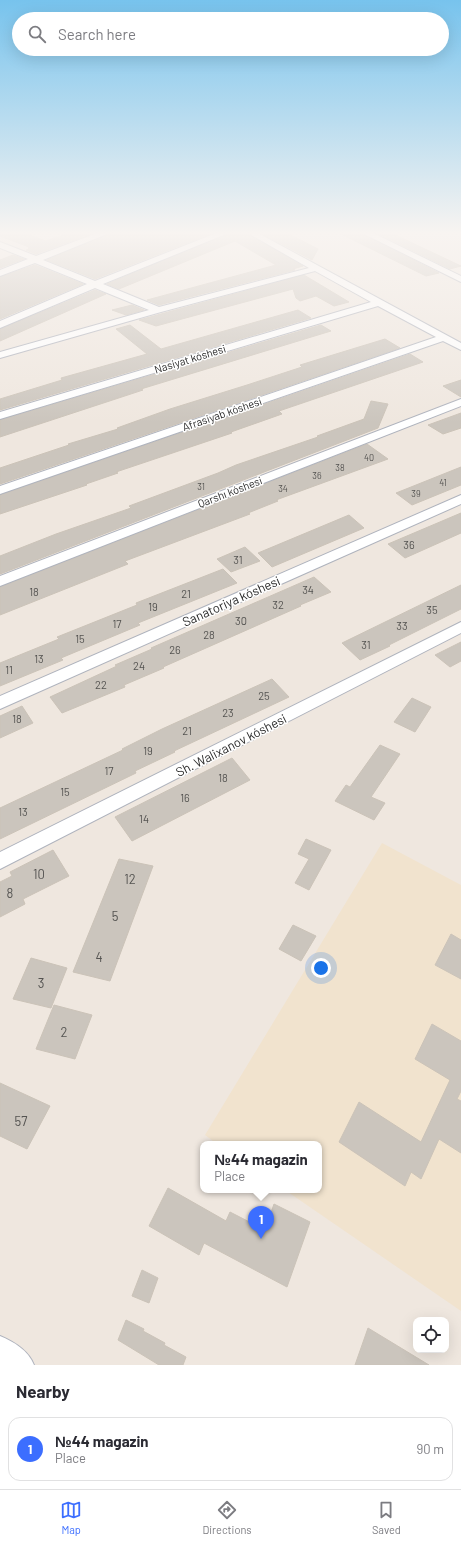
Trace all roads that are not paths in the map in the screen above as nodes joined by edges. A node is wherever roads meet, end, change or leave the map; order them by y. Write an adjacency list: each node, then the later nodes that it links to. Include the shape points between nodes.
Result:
1 (69, 296): 7 (street)
2 (124, 296): 6 (street)
3 (212, 296): 6 (street)
4 (368, 296): 5 (street)
5 (380, 302): 8 (street); 12 (street, Nasiyat kóshesi)
6 (158, 310): 10 (street)
7 (0, 325)
8 (443, 338): 9 (street); 13 (street, Afrasiyab kóshesi)
9 (461, 347)
10 (0, 355)
11 (461, 402): 15 (street, Qarshı kóshesi)
12 (0, 416)
13 (0, 490)
14 (461, 499): 17 (street, Sanatoriya kóshesi)
15 (0, 581)
16 (461, 627): 18 (street, Sh. Walixanov kóshesi)
17 (0, 702)
18 (0, 861)
19 (0, 1350): 20 (street)
20 (20, 1365)

